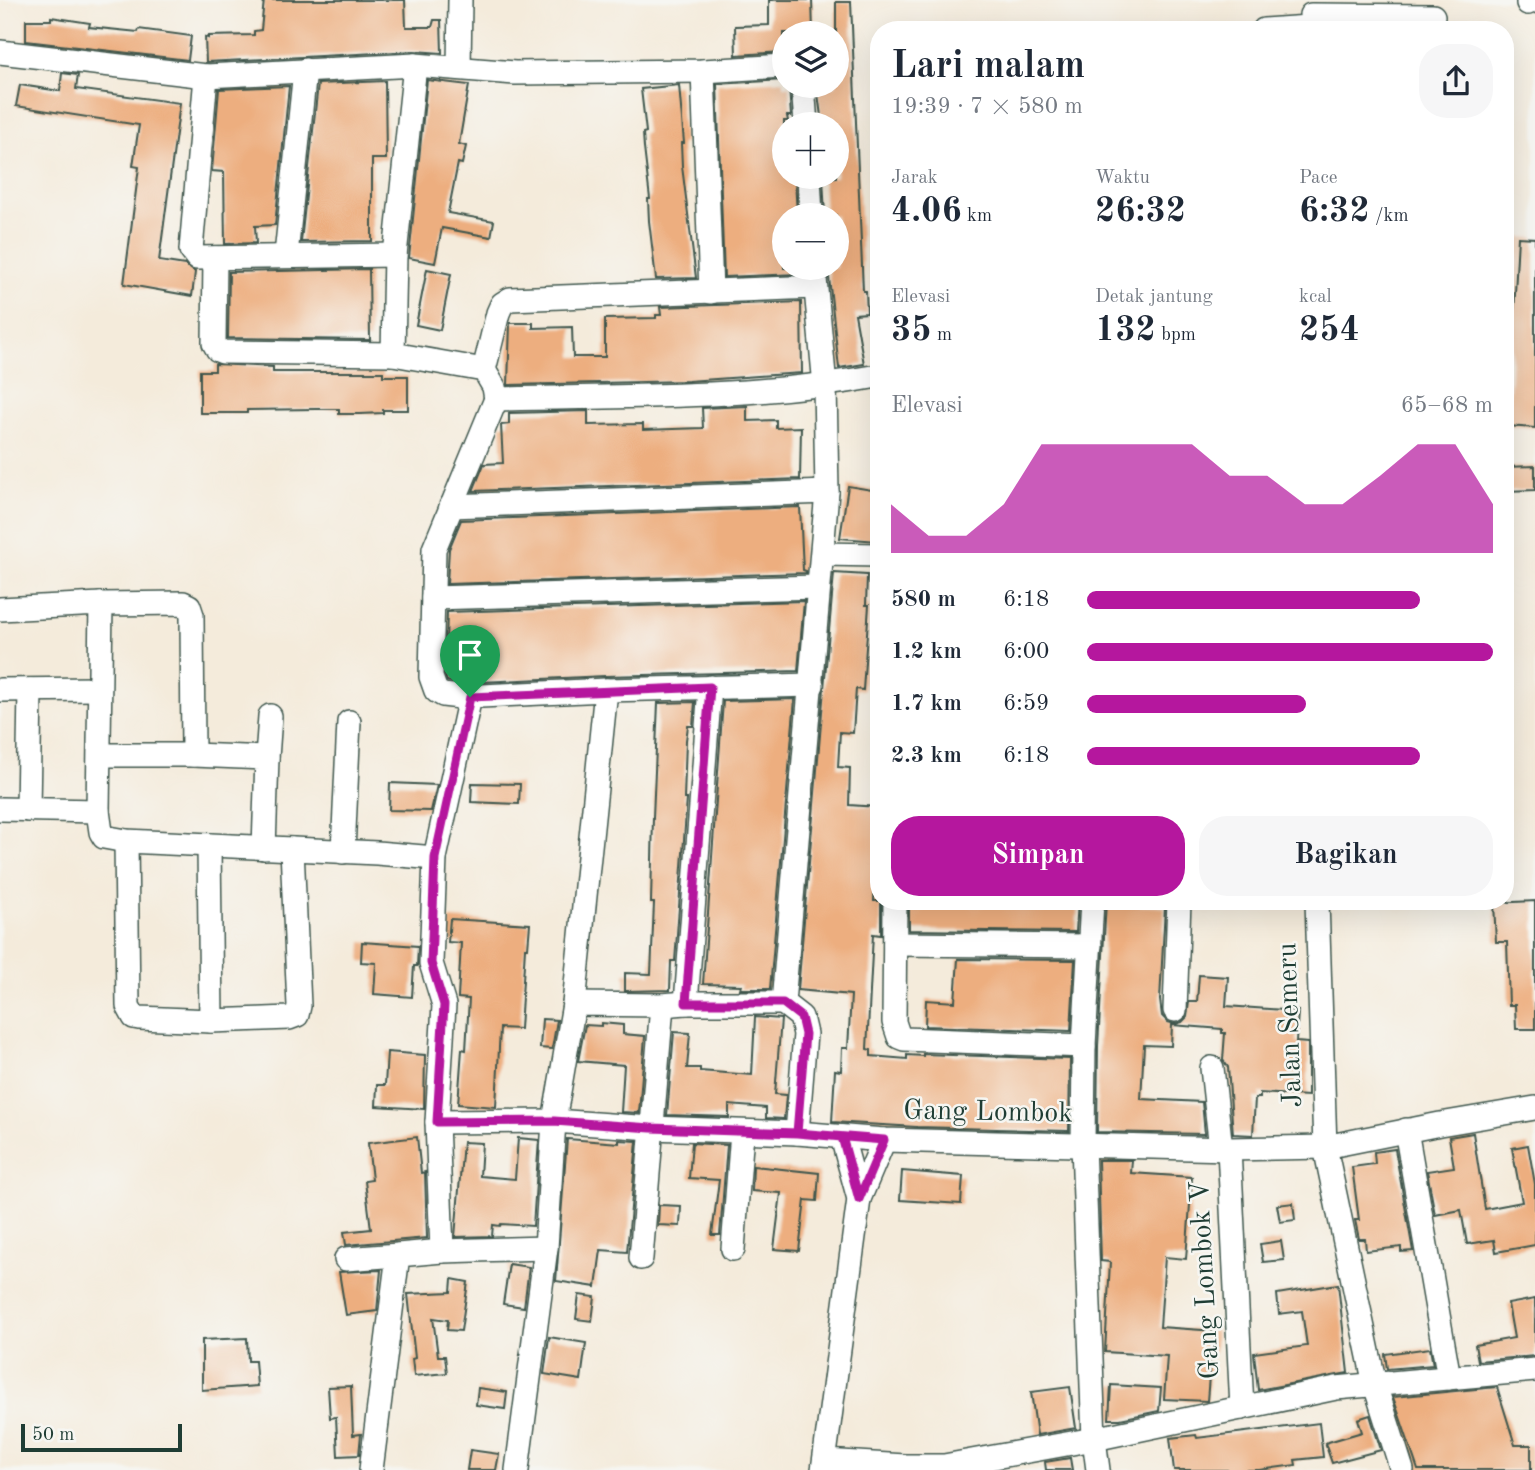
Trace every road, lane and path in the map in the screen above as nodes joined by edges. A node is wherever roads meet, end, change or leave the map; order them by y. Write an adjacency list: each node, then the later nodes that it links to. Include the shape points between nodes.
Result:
1 (460, 0): 7 (street)
2 (1433, 16): 3 (street)
3 (1310, 18)
4 (0, 52): 10 (street)
5 (415, 65): 7 (street); 8 (street); 12 (street)
6 (772, 67): 9 (street)
7 (459, 68): 9 (street, via 515,73)
8 (305, 70): 10 (street); 11 (street)
9 (703, 71): 16 (street)
10 (206, 76): 13 (street, via 191,250 197,258)
11 (286, 255): 12 (street); 13 (street)
12 (395, 255): 17 (street)
13 (215, 258): 17 (street, via 214,343 218,350)
14 (794, 280): 16 (street)
15 (815, 280): 20 (street)
16 (711, 292): 18 (street, via 510,299 498,313)
17 (393, 354): 18 (street)
18 (484, 370): 21 (street)
19 (870, 378): 20 (street)
20 (825, 386): 21 (street, via 690,395); 22 (street)
21 (496, 399): 23 (street)
22 (827, 492): 23 (street); 24 (street)
23 (452, 506): 27 (street, via 434,549)
24 (822, 554): 25 (street); 26 (street)
25 (870, 555)
26 (817, 587): 27 (street); 30 (street)
27 (433, 598): 36 (street, via 433,684 443,695)
28 (101, 604): 29 (street); 32 (street); 40 (street, via 183,603 189,607)
29 (0, 609)
30 (812, 685): 31 (street); 58 (street)
31 (710, 687): 35 (street); 57 (street)
32 (98, 689): 34 (street); 39 (street)
33 (0, 690): 34 (street)
34 (30, 690): 43 (street)
35 (606, 690): 36 (street); 59 (street)
36 (470, 697): 50 (street)
37 (270, 716): 41 (street)
38 (349, 722): 49 (street)
39 (100, 755): 40 (street); 44 (street)
40 (193, 755): 41 (street)
41 (267, 758): 47 (street)
42 (0, 809): 43 (street)
43 (28, 810): 44 (street)
44 (99, 811): 45 (street, via 102,835)
45 (126, 841): 46 (street); 62 (street, via 131,1013 139,1018)
46 (209, 845): 47 (street); 62 (street)
47 (264, 848): 48 (street)
48 (292, 849): 49 (street); 62 (street, via 297,1015)
49 (360, 852): 50 (street)
50 (435, 858): 67 (street, via 431,963 444,1005)
51 (895, 910): 55 (street)
52 (1092, 910): 56 (street)
53 (1179, 910): 61 (street)
54 (1317, 910): 75 (street, Jalan Semeru)
55 (895, 944): 56 (street); 63 (street, via 894,1022 898,1037)
56 (1090, 946): 63 (street)
57 (686, 1003): 58 (street); 60 (street)
58 (783, 1003): 71 (street, via 801,1017 805,1034)
59 (573, 1004): 60 (street); 66 (street)
60 (662, 1005): 68 (street)
61 (1175, 1010)
62 (211, 1021)
63 (1084, 1046): 74 (street)
64 (1212, 1068): 76 (street, Gang Lombok V)
65 (1535, 1108): 69 (street, Gang Lombok)
66 (554, 1121): 67 (street, Gang Lombok); 68 (street, Gang Lombok); 78 (street)
67 (437, 1122): 80 (street)
68 (651, 1128): 70 (street, Gang Lombok); 82 (street)
69 (1406, 1130): 75 (street, Gang Lombok); 85 (street)
70 (742, 1132): 71 (street, Gang Lombok); 79 (street)
71 (797, 1133): 72 (street, Gang Lombok)
72 (842, 1137): 73 (street, Gang Lombok); 77 (street)
73 (884, 1140): 74 (street, Gang Lombok); 77 (street)
74 (1083, 1146): 76 (street, Gang Lombok); 88 (street)
75 (1325, 1147): 76 (street, Gang Lombok); 86 (street, Jalan Semeru)
76 (1225, 1149): 87 (street, Gang Lombok V)
77 (859, 1199): 89 (street)
78 (545, 1248): 80 (street); 91 (street)
79 (733, 1249)
80 (442, 1251): 81 (street)
81 (398, 1255): 83 (street); 90 (street)
82 (641, 1258)
83 (346, 1259)
84 (1535, 1370): 85 (street)
85 (1449, 1378): 86 (street)
86 (1375, 1385): 87 (street, via 1336,1388); 93 (street, Jalan Semeru)
87 (1242, 1408): 88 (street)
88 (1094, 1439): 89 (street, via 944,1466); 92 (street)
89 (824, 1465)
90 (371, 1470)
91 (517, 1470)
92 (1098, 1470)
93 (1402, 1470)

